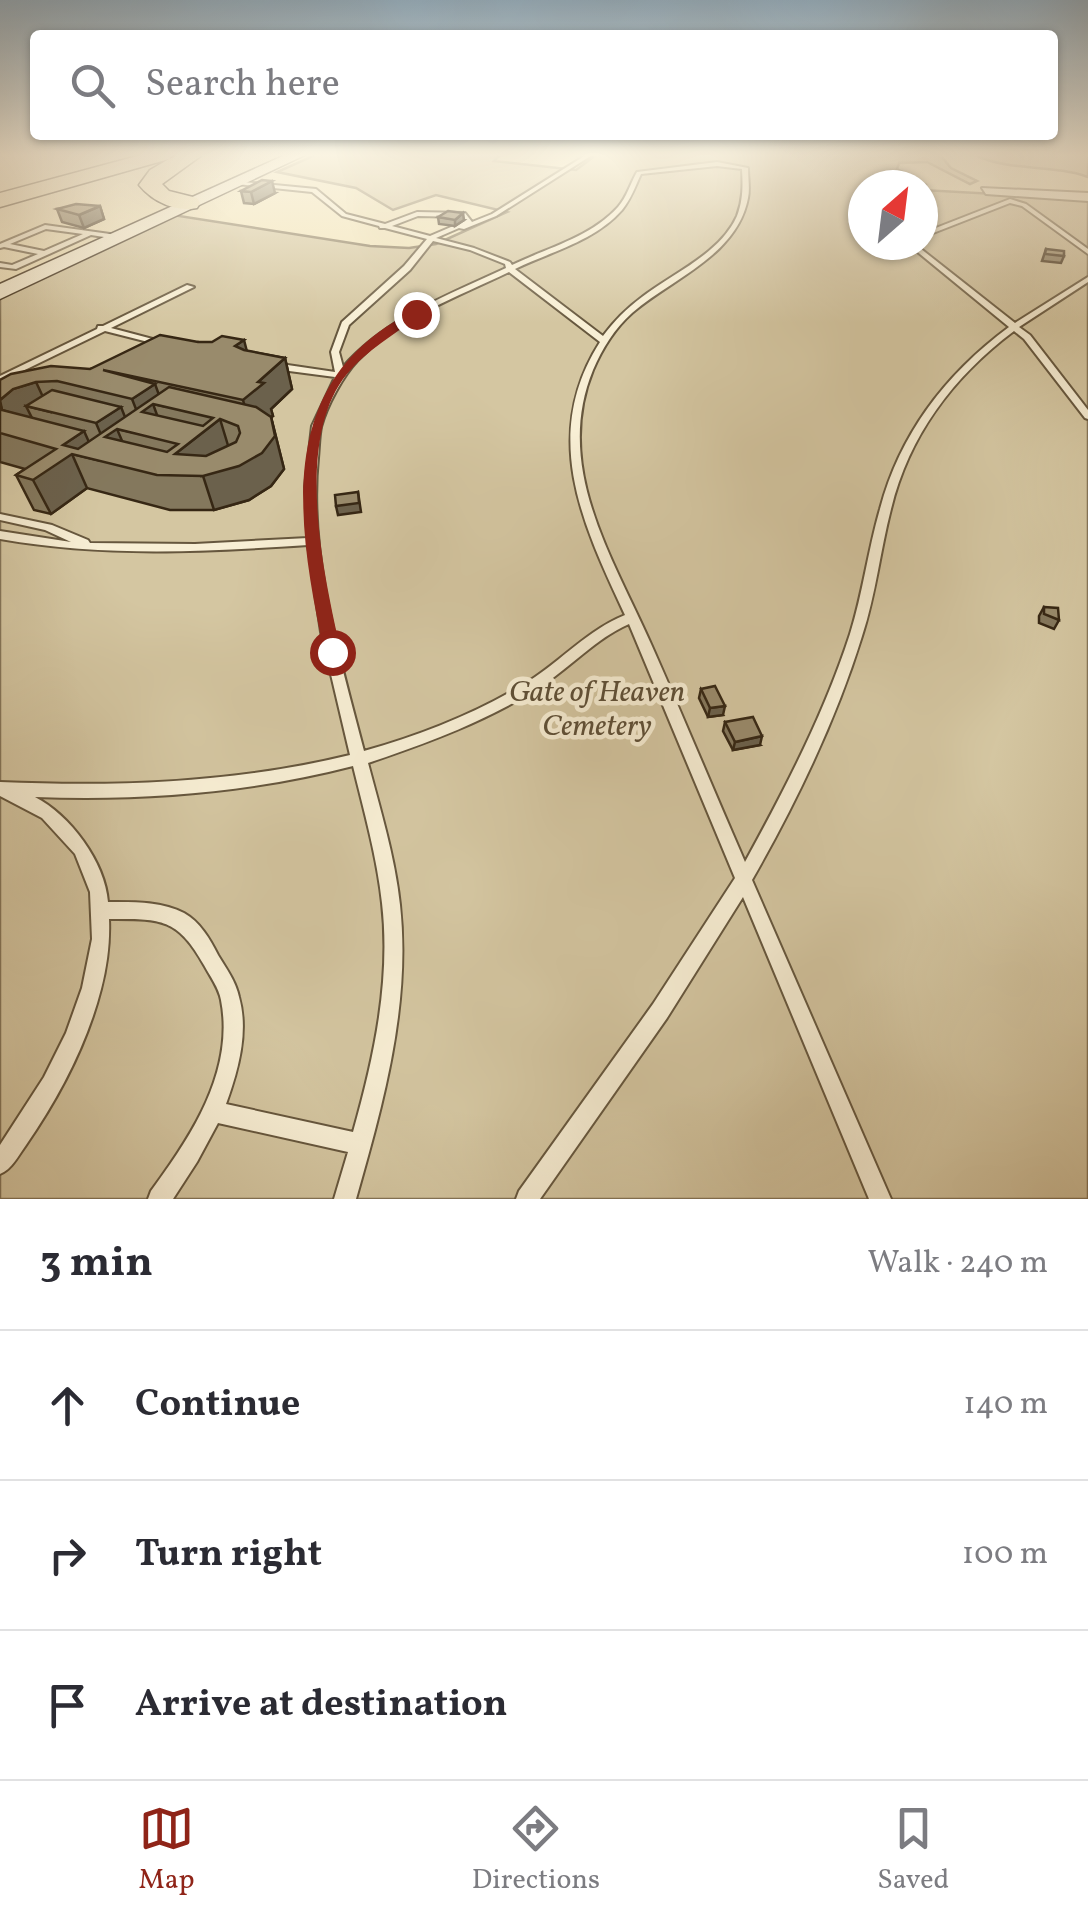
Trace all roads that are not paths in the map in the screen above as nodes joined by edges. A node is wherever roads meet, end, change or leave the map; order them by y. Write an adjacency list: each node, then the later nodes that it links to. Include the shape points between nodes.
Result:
1 (170, 211): 12 (main road)
2 (339, 211): 8 (lane)
3 (500, 211): 10 (lane)
4 (616, 211): 19 (lane)
5 (745, 211): 25 (lane, via 732,232 638,303)
6 (985, 211): 9 (lane)
7 (1032, 211): 15 (lane)
8 (382, 226): 10 (lane, via 417,214 468,217); 13 (lane)
9 (938, 229)
10 (458, 230): 13 (lane)
11 (91, 233): 12 (lane); 14 (lane, via 45,227); 16 (lane)
12 (117, 236): 22 (main road)
13 (432, 238): 19 (lane, via 508,263); 28 (lane, via 346,324 335,352)
14 (1, 246): 16 (lane)
15 (1088, 252)
16 (45, 253): 18 (lane, via 13,268)
17 (931, 260): 23 (lane)
18 (0, 265)
19 (510, 270): 25 (lane); 28 (lane, via 416,314)
20 (1088, 279): 23 (lane)
21 (190, 287): 24 (lane)
22 (0, 292)
23 (1011, 325): 30 (lane); 38 (lane, via 940,394 904,452 847,657 805,760)
24 (101, 328): 26 (lane); 29 (lane)
25 (604, 341): 35 (lane, via 582,390 574,438 594,534)
26 (165, 346)
27 (260, 364): 28 (lane)
28 (340, 374): 33 (lane, via 313,446)
29 (0, 379)
30 (1088, 416)
31 (0, 517): 34 (lane, via 48,527)
32 (0, 535): 34 (lane)
33 (314, 541): 34 (lane); 36 (lane, via 327,630)
34 (96, 548)
35 (631, 618): 36 (lane, via 608,625 518,694); 38 (lane)
36 (360, 759): 37 (lane, via 184,791); 41 (lane, via 392,932 382,1060)
37 (1, 789): 39 (lane, via 48,812 69,834 87,860)
38 (743, 877): 45 (lane, via 709,939); 46 (lane)
39 (101, 910): 40 (lane, via 153,912 184,923 210,958 231,998 231,1051); 42 (lane, via 99,962 84,1014 57,1076)
40 (215, 1112): 41 (lane); 43 (lane, via 196,1151)
41 (361, 1144): 44 (lane)
42 (0, 1163)
43 (159, 1199)
44 (346, 1199)
45 (526, 1199)
46 (880, 1199)

